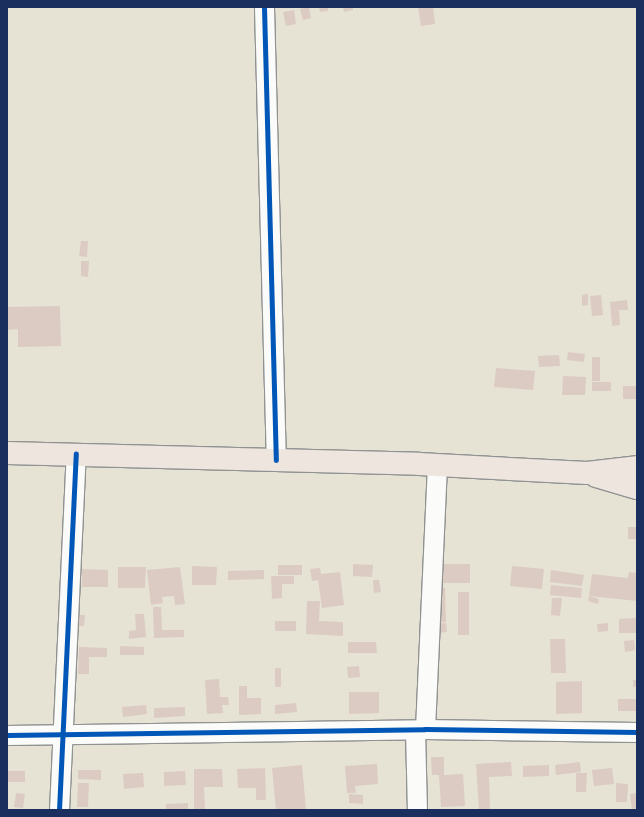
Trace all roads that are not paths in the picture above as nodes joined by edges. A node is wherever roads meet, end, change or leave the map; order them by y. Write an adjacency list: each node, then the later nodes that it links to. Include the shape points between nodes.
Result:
1 (264, 7): 4 (street)
2 (7, 453): 3 (highway)
3 (76, 453): 4 (highway); 11 (street)
4 (276, 460): 5 (highway)
5 (436, 465): 7 (highway); 9 (street)
6 (637, 467): 7 (highway)
7 (587, 473): 8 (highway)
8 (637, 488)
9 (420, 730): 10 (street); 11 (street); 14 (street)
10 (637, 732)
11 (62, 734): 12 (street); 13 (street)
12 (7, 736)
13 (59, 810)
14 (417, 810)

